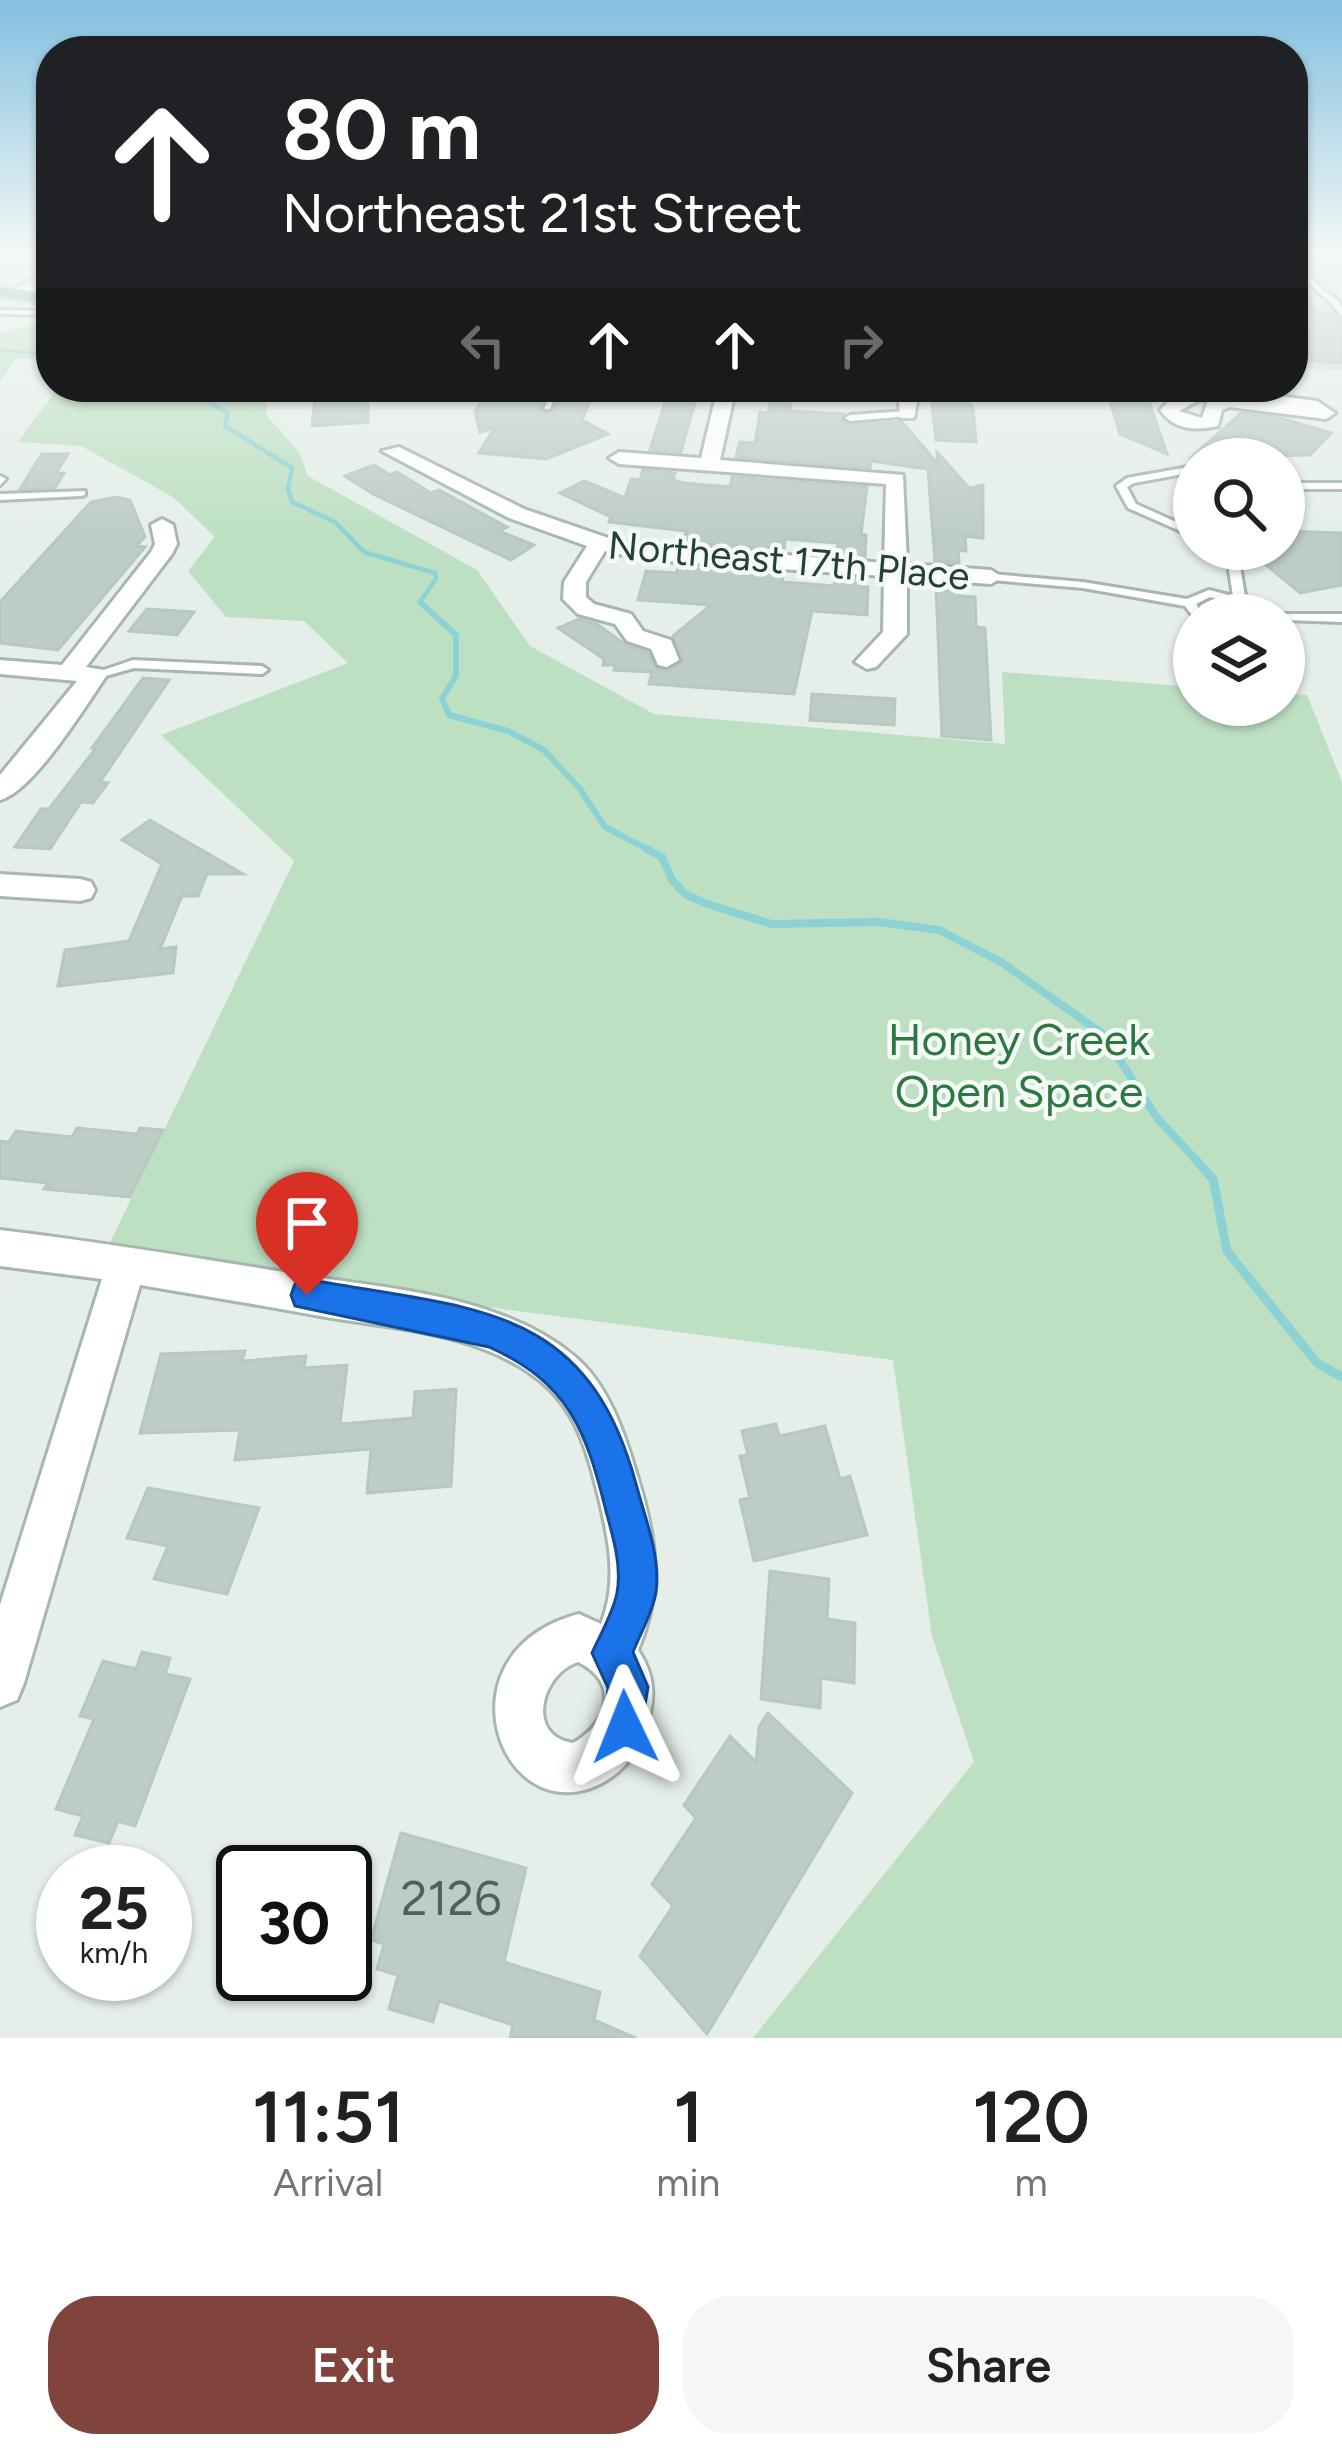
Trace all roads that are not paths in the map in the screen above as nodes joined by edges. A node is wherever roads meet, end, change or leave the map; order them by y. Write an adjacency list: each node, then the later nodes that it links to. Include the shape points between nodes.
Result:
1 (549, 402): 8 (lane)
2 (724, 402): 14 (street)
3 (908, 402): 10 (street)
4 (1178, 402): 5 (street, via 1169,410 1194,424 1211,422 1213,407)
5 (1229, 402)
6 (1229, 402): 9 (street)
7 (1299, 402): 9 (street)
8 (547, 407)
9 (1335, 408)
10 (907, 414): 11 (lane)
11 (850, 418)
12 (392, 451): 22 (street, Northeast 17th Place)
13 (619, 458): 14 (street)
14 (709, 465): 23 (street, via 896,479)
15 (1173, 473): 21 (lane, via 1121,486 1132,506)
16 (1305, 486): 17 (lane)
17 (1342, 486)
18 (81, 493): 19 (lane)
19 (0, 497)
20 (162, 525): 32 (street, via 161,554)
21 (1173, 525)
22 (598, 545): 23 (street, Northeast 17th Place); 28 (street, via 574,599 623,619 635,636 662,645)
23 (898, 571): 24 (street, Northeast 17th Place); 29 (street, via 895,634)
24 (992, 577): 25 (lane, via 1083,584)
25 (1173, 604)
26 (1305, 617): 27 (lane)
27 (1342, 618)
28 (667, 661)
29 (867, 662)
30 (0, 667): 32 (street)
31 (262, 670): 32 (lane, via 134,664)
32 (82, 674): 33 (street, via 40,749)
33 (0, 791)
34 (0, 885): 35 (street)
35 (80, 890)
36 (0, 1248): 37 (street)
37 (127, 1263): 38 (street, via 491,1331 562,1372 609,1451 636,1555 637,1594); 39 (street)
38 (612, 1653)
39 (0, 1683)

